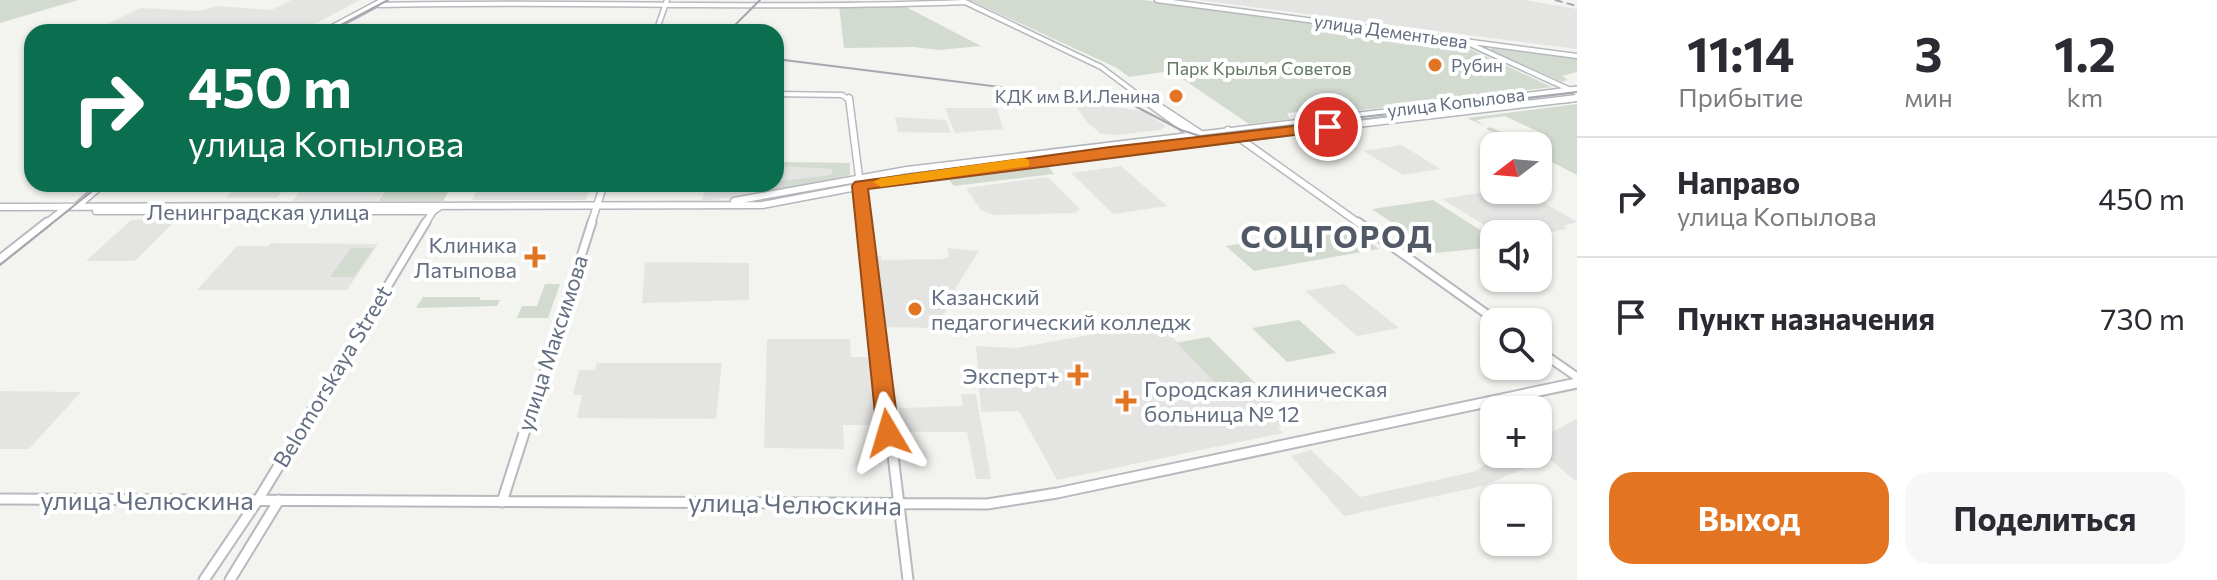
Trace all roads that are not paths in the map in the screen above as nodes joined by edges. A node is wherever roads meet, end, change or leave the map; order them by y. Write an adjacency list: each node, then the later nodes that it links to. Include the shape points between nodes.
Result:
1 (1157, 0): 7 (street, улица Дементьева)
2 (963, 1): 4 (street); 15 (street, via 1094,63)
3 (385, 2): 4 (street); 5 (main road)
4 (666, 3): 6 (street)
5 (342, 24)
6 (659, 24)
7 (1469, 42): 8 (street, улица Дементьева); 9 (street)
8 (1577, 56)
9 (1568, 89): 10 (main road, улица Копылова); 12 (main road, улица Копылова)
10 (1577, 93): 13 (main road, улица Копылова)
11 (784, 94): 17 (street, via 849,97)
12 (1316, 119): 13 (main road, via 1314,123); 14 (main road, улица Копылова)
13 (1328, 127): 16 (main road, улица Копылова)
14 (1228, 130): 15 (main road, улица Копылова); 16 (street)
15 (1198, 136): 16 (main road, улица Копылова); 17 (main road, улица Копылова)
16 (1238, 137): 27 (street)
17 (860, 181): 22 (main road, Ленинградская улица, via 698,205); 34 (street)
18 (87, 192): 24 (main road)
19 (92, 192): 24 (main road)
20 (601, 192): 22 (street, улица Максимова)
21 (442, 205): 22 (main road, Ленинградская улица); 24 (main road, Ленинградская улица); 25 (main road)
22 (597, 205): 33 (street, улица Максимова)
23 (0, 207): 24 (main road, Ленинградская улица)
24 (72, 207): 25 (main road, Ленинградская улица); 26 (street)
25 (433, 211): 31 (street, Belomorskaya Street)
26 (0, 259)
27 (1480, 309)
28 (1552, 361): 29 (street)
29 (1577, 380): 34 (street, улица Челюскина, via 1019,501)
30 (0, 499): 31 (street, улица Челюскина)
31 (258, 500): 32 (street, улица Челюскина); 35 (street, Belomorskaya Street)
32 (279, 500): 33 (street, улица Челюскина); 36 (street, Belomorskaya Street)
33 (502, 502): 34 (street, улица Челюскина)
34 (897, 504): 37 (street)
35 (204, 580)
36 (230, 580)
37 (908, 580)

